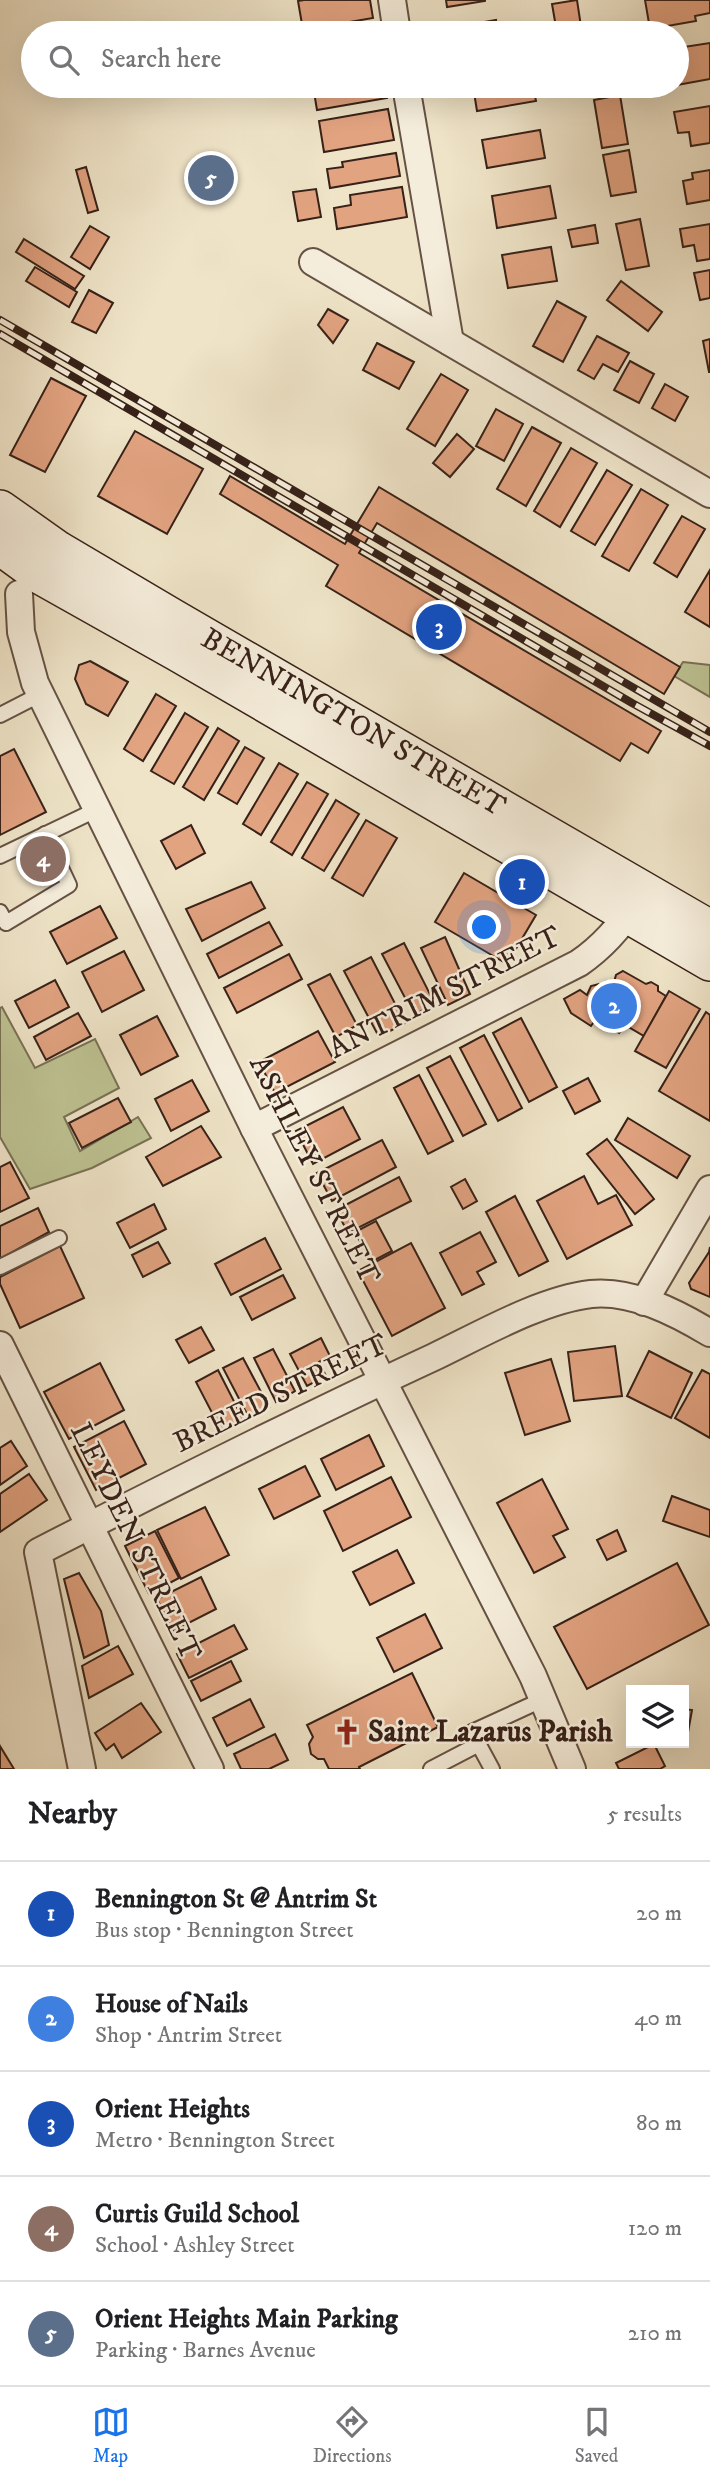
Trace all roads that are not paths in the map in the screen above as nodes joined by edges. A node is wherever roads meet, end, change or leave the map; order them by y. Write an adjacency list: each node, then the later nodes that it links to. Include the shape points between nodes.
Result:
1 (391, 0): 2 (street)
2 (395, 21)
3 (408, 98): 5 (street)
4 (313, 262): 5 (street)
5 (450, 342): 6 (street)
6 (710, 494)
7 (0, 509): 9 (main road, BENNINGTON STREET)
8 (0, 545): 9 (main road, BENNINGTON STREET)
9 (29, 580): 10 (street, ASHLEY STREET, via 24,649); 15 (main road, BENNINGTON STREET, via 464,803)
10 (41, 694): 11 (lane); 12 (street, ASHLEY STREET)
11 (0, 715)
12 (98, 809): 13 (lane); 19 (street, ASHLEY STREET)
13 (45, 834): 14 (lane); 16 (lane, via 69,886 6,923)
14 (0, 856)
15 (636, 903): 17 (main road, BENNINGTON STREET); 18 (main road, BENNINGTON STREET); 19 (street, ANTRIM STREET, via 603,945 579,963)
16 (0, 912)
17 (710, 929)
18 (710, 962)
19 (254, 1128): 26 (street, ASHLEY STREET)
20 (710, 1189): 23 (street)
21 (58, 1238): 22 (lane)
22 (0, 1267)
23 (644, 1302): 24 (street, BREED STREET); 26 (street, BREED STREET, via 616,1294 590,1294 551,1303)
24 (710, 1333)
25 (0, 1345): 27 (street, LEYDEN STREET)
26 (383, 1380): 27 (street, BREED STREET); 28 (street, ASHLEY STREET)
27 (90, 1525): 30 (street, BREED STREET, via 38,1552); 31 (street, LEYDEN STREET)
28 (544, 1699): 29 (lane, via 472,1732); 34 (street, ASHLEY STREET)
29 (479, 1744): 32 (lane); 33 (lane)
30 (82, 1769)
31 (210, 1769)
32 (431, 1769)
33 (492, 1769)
34 (572, 1769)

